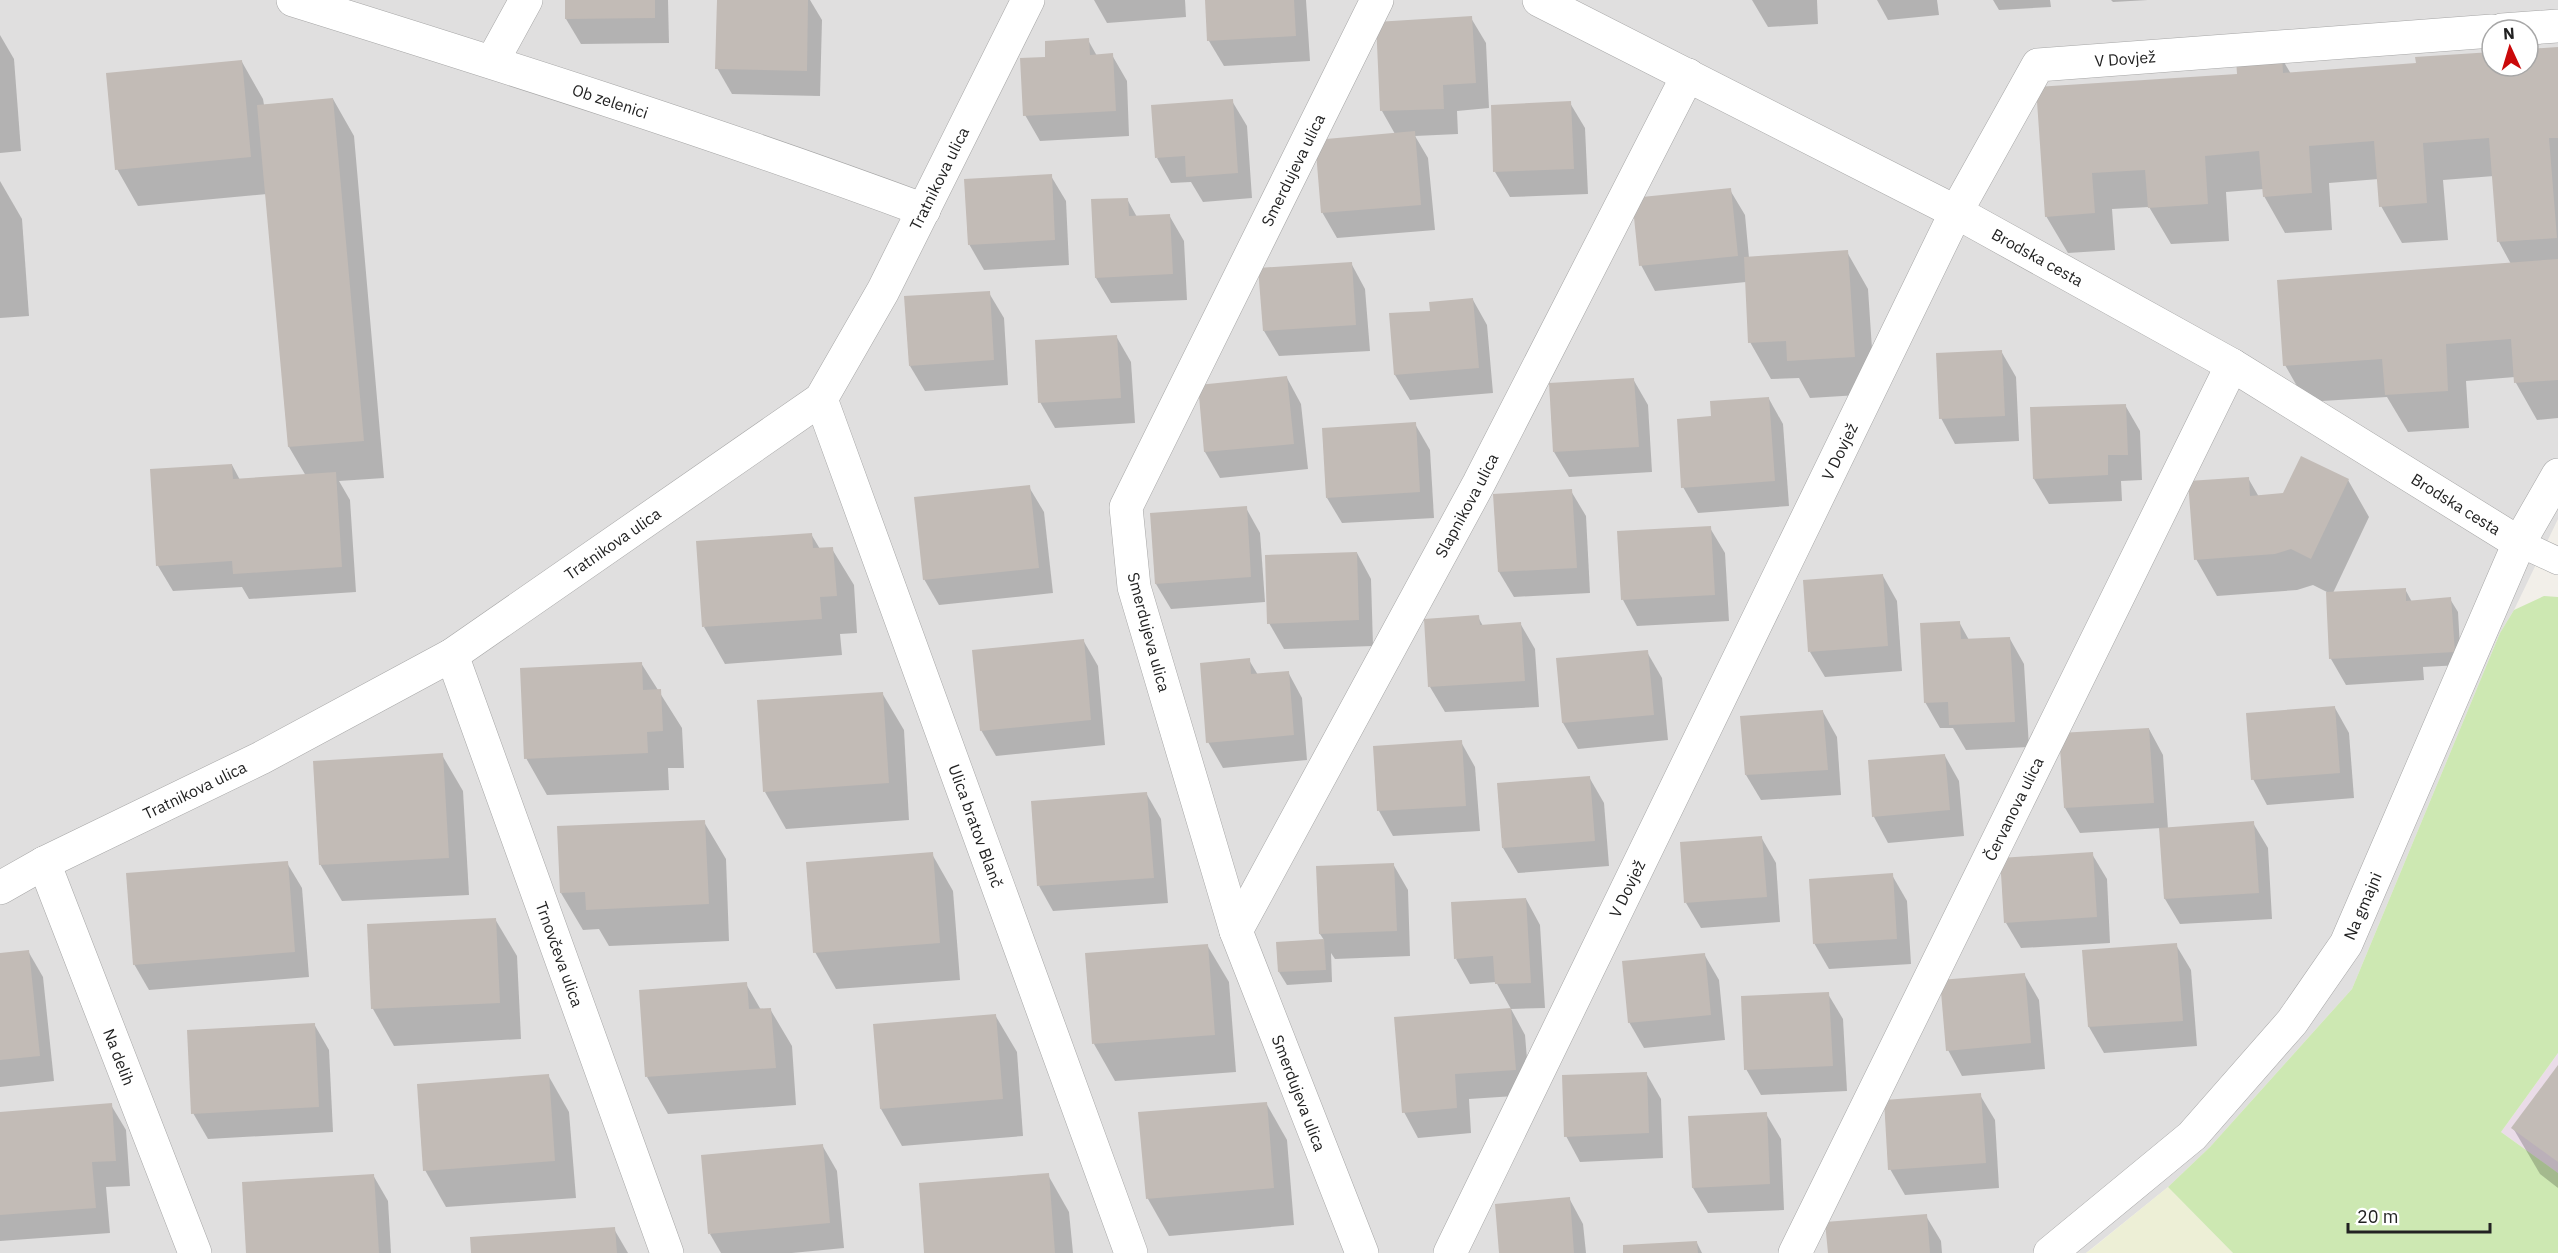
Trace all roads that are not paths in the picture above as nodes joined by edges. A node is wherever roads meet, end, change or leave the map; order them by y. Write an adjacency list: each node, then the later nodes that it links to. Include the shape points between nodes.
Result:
1 (293, 0): 9 (street, Ob zelenici)
2 (526, 0): 9 (street)
3 (1028, 0): 11 (street, Tratnikova ulica)
4 (1377, 0): 21 (street, Smerdujeva ulica, via 1126,507 1134,587)
5 (1539, 0): 10 (street, Brodska cesta)
6 (2558, 26): 7 (street)
7 (2540, 27)
8 (2480, 32): 12 (street, V Dovjež, via 2038,65)
9 (492, 62): 11 (street, Ob zelenici)
10 (1688, 75): 12 (street, Brodska cesta); 21 (street, Slapnikova ulica, via 1479,483)
11 (924, 210): 14 (street, Tratnikova ulica, via 883,291)
12 (1956, 212): 13 (street, Brodska cesta); 26 (street, V Dovjež)
13 (2232, 365): 16 (street, Brodska cesta); 27 (street, Červanova ulica)
14 (820, 399): 18 (street, Tratnikova ulica); 24 (street, Ulica bratov Blanč)
15 (2558, 475): 16 (street, Na gmajni)
16 (2519, 543): 17 (lane); 28 (street, Na gmajni, via 2346,944 2292,1022 2192,1136)
17 (2558, 561)
18 (452, 655): 19 (street, Tratnikova ulica, via 261,758); 23 (street, Trnovčeva ulica)
19 (44, 863): 20 (street, Tratnikova ulica); 22 (street, Na delih)
20 (0, 888)
21 (1236, 931): 25 (street, Smerdujeva ulica)
22 (195, 1253)
23 (667, 1253)
24 (1131, 1253)
25 (1362, 1253)
26 (1450, 1253)
27 (1795, 1253)
28 (2050, 1253)

